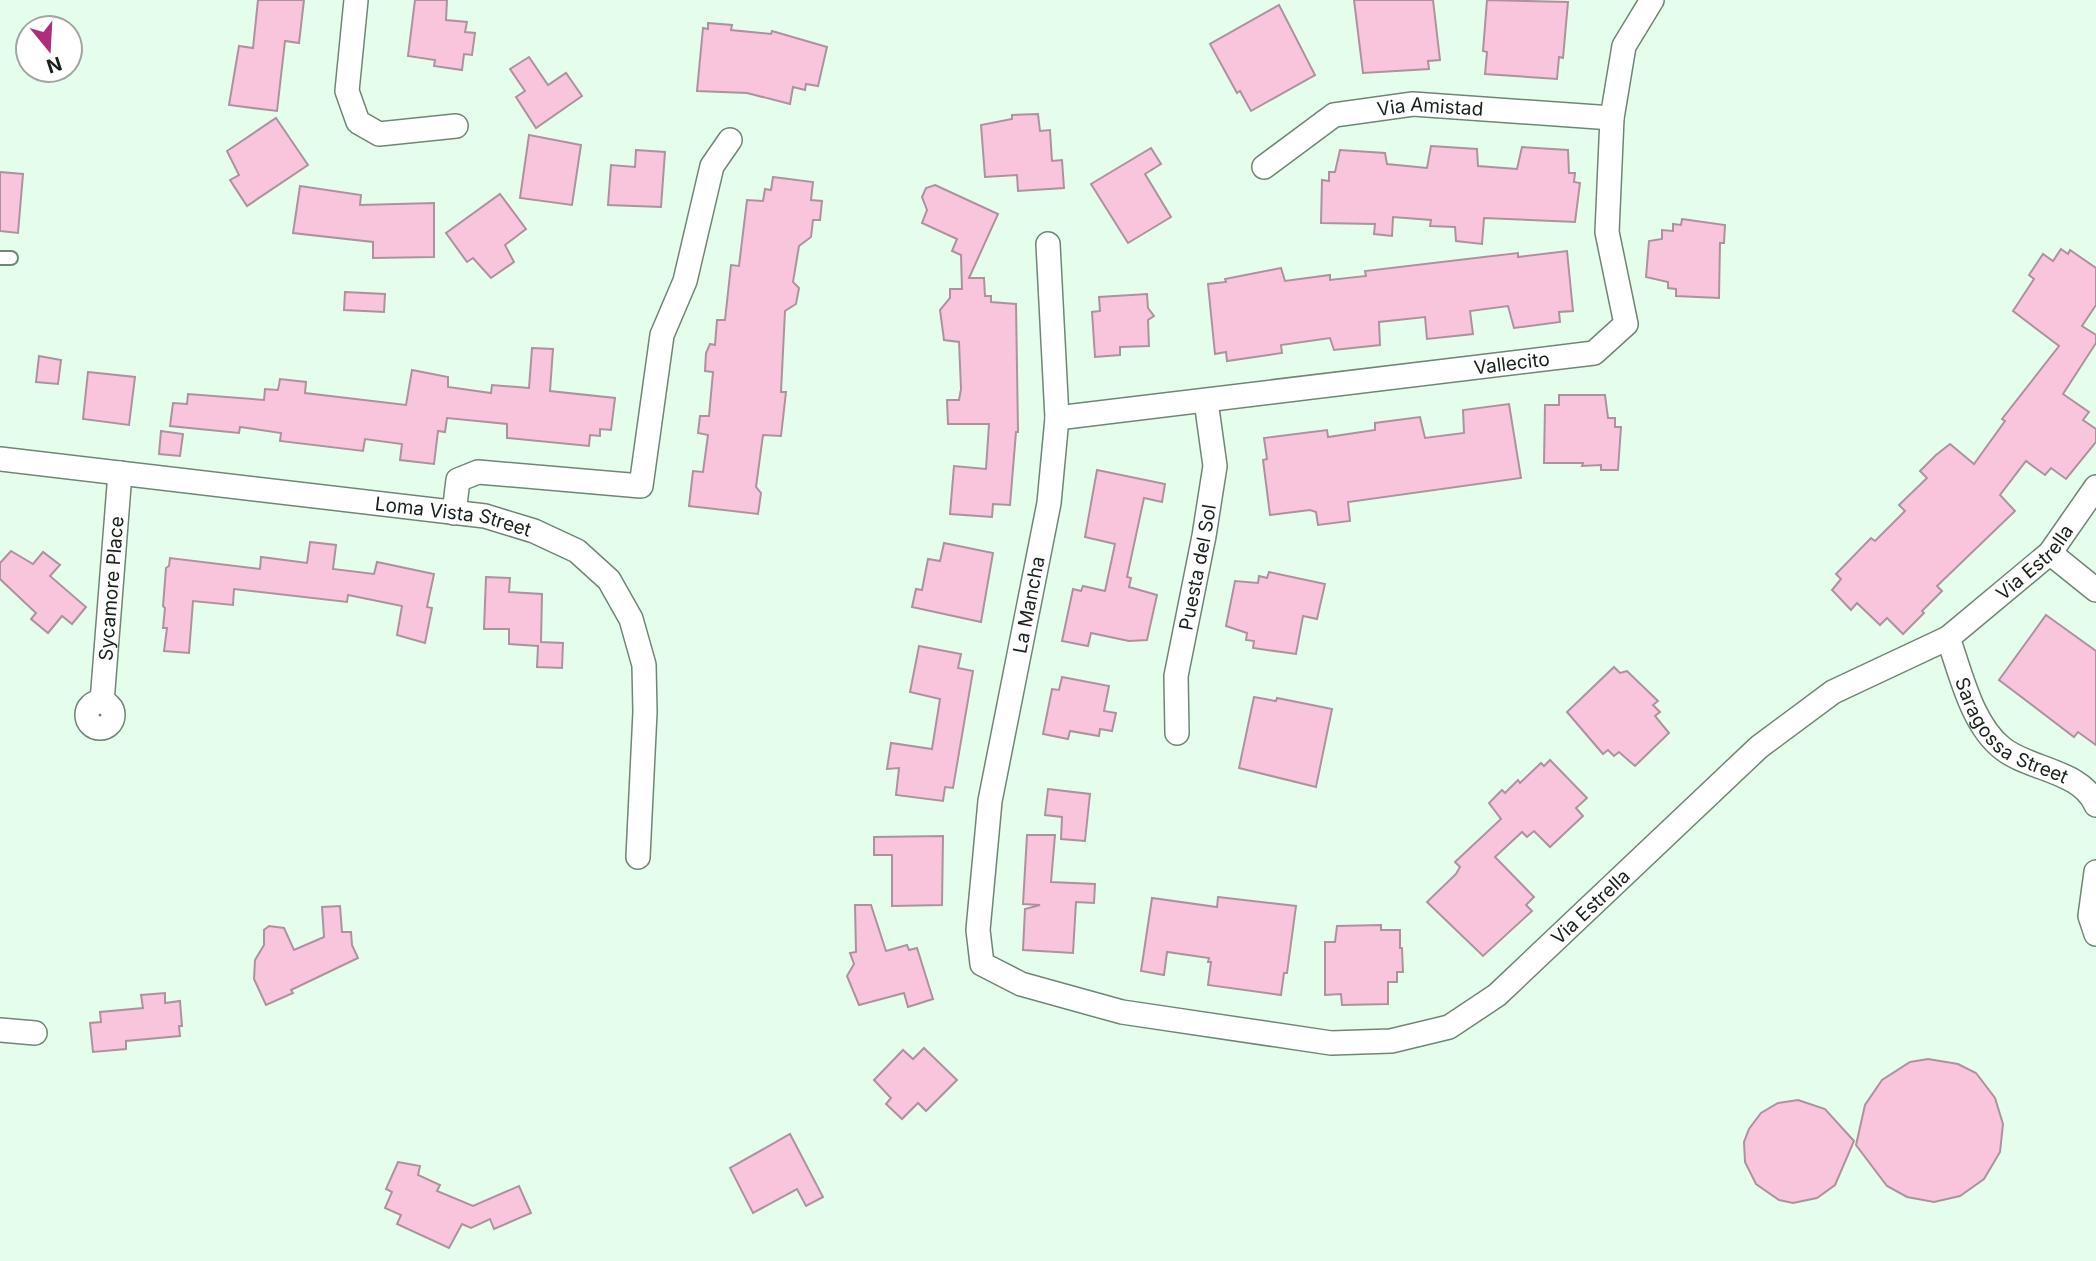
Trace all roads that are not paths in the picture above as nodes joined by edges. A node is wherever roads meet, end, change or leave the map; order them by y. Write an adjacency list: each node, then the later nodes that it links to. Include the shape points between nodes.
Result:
1 (356, 0): 4 (street, via 347,91 358,122 379,134)
2 (1652, 0): 3 (street, Vallecito, via 1624,46)
3 (1612, 117): 6 (street, Via Amistad, via 1413,104 1334,115); 8 (street, Vallecito, via 1607,232 1626,324 1594,353)
4 (456, 126)
5 (730, 139): 13 (street, via 712,166 685,281 662,335 641,486 478,472 458,480)
6 (1264, 167)
7 (1048, 243): 9 (street, La Mancha)
8 (1206, 401): 9 (street, Vallecito); 18 (street, Puesta del Sol, via 1214,466 1176,676)
9 (1057, 418): 23 (street, La Mancha, via 1049,503 990,801 978,930)
10 (0, 459): 11 (street, Loma Vista Street)
11 (120, 473): 13 (street, Loma Vista Street); 17 (street, Sycamore Place)
12 (2096, 487): 14 (street, Via Estrella)
13 (454, 513): 20 (street, Loma Vista Street, via 485,516 534,531 577,551 609,580 631,619 644,665)
14 (2050, 553): 15 (street); 16 (street, Via Estrella)
15 (2096, 590)
16 (1948, 638): 19 (street, Saragossa Street, via 1981,723 1999,746 2022,762 2076,783); 23 (street, Via Estrella, via 1833,692 1759,747 1497,995 1449,1027 1391,1041 1331,1043 1122,1012 1021,984)
17 (102, 702)
18 (1177, 733)
19 (2096, 805)
20 (638, 857)
21 (2096, 872): 22 (street, via 2091,916)
22 (2096, 934)
23 (982, 964)
24 (0, 1030): 25 (street)
25 (35, 1034)

